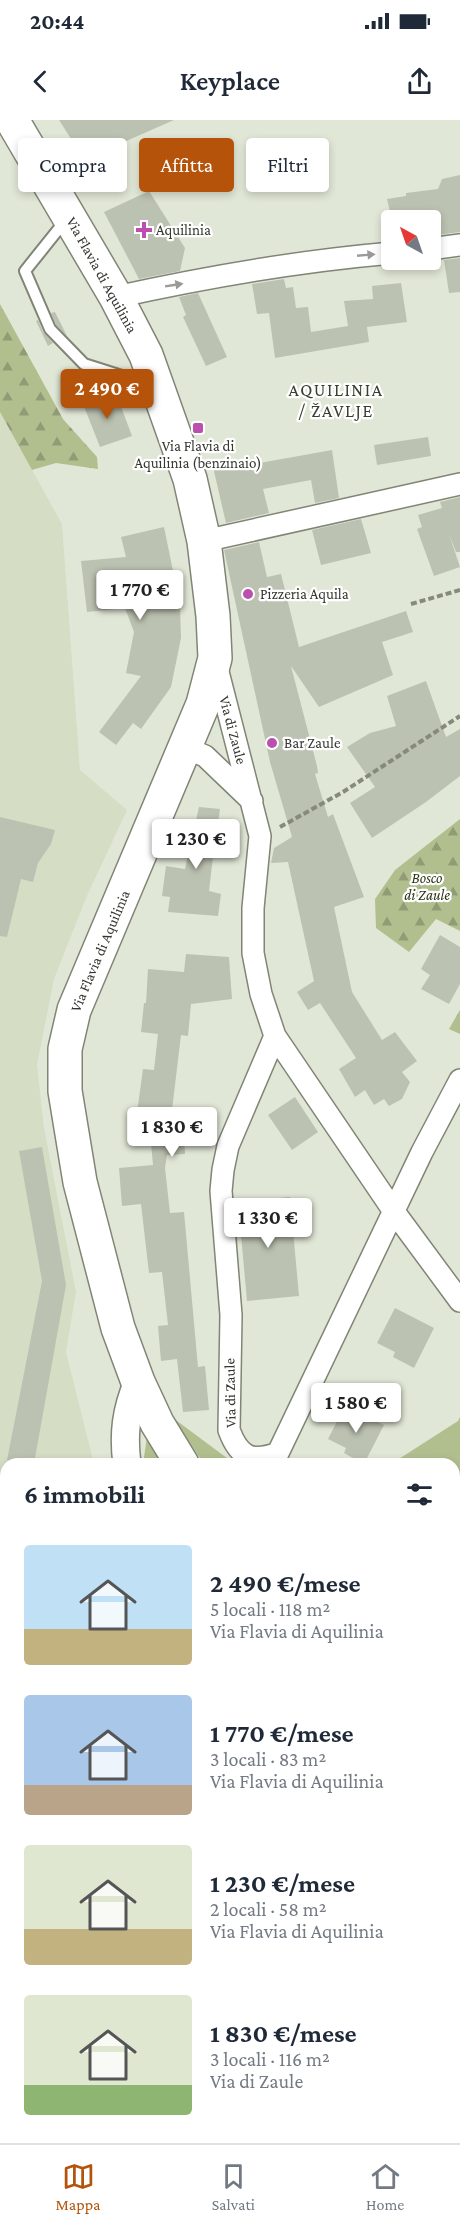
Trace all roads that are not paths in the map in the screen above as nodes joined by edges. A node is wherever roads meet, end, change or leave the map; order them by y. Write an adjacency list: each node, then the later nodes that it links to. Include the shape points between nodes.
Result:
1 (12, 120): 2 (main road, Via Flavia di Aquilinia)
2 (69, 216): 6 (main road, Via Flavia di Aquilinia); 7 (lane, via 25,271 50,329 84,364)
3 (460, 245): 4 (street)
4 (441, 248)
5 (381, 254): 6 (street, one-way to 5)
6 (116, 297): 7 (main road, Via Flavia di Aquilinia)
7 (159, 386): 9 (main road, Via Flavia di Aquilinia, via 190,479)
8 (460, 484): 9 (street)
9 (204, 541): 10 (main road, Via Flavia di Aquilinia)
10 (215, 658): 11 (main road, Via Flavia di Aquilinia); 12 (street, Via di Zaule)
11 (186, 748): 12 (street, Via di Zaule, via 204,756); 17 (main road, Via Flavia di Aquilinia, via 74,1010 65,1049 66,1091 80,1182 118,1328)
12 (252, 802): 13 (street, Via di Zaule, via 260,836 253,953 261,994)
13 (276, 1036): 15 (street, Via di Zaule); 20 (street, Via di Zaule, via 228,1146 220,1191 230,1305 229,1430 234,1444 246,1456)
14 (460, 1080): 15 (street, Via di Zaule)
15 (395, 1214): 16 (street, Via di Zaule); 21 (street, Via di Zaule, via 278,1453)
16 (460, 1301)
17 (138, 1382): 18 (street, via 125,1428); 19 (main road, Via Flavia di Aquilinia)
18 (127, 1458)
19 (178, 1458)
20 (257, 1458)
21 (265, 1458)

